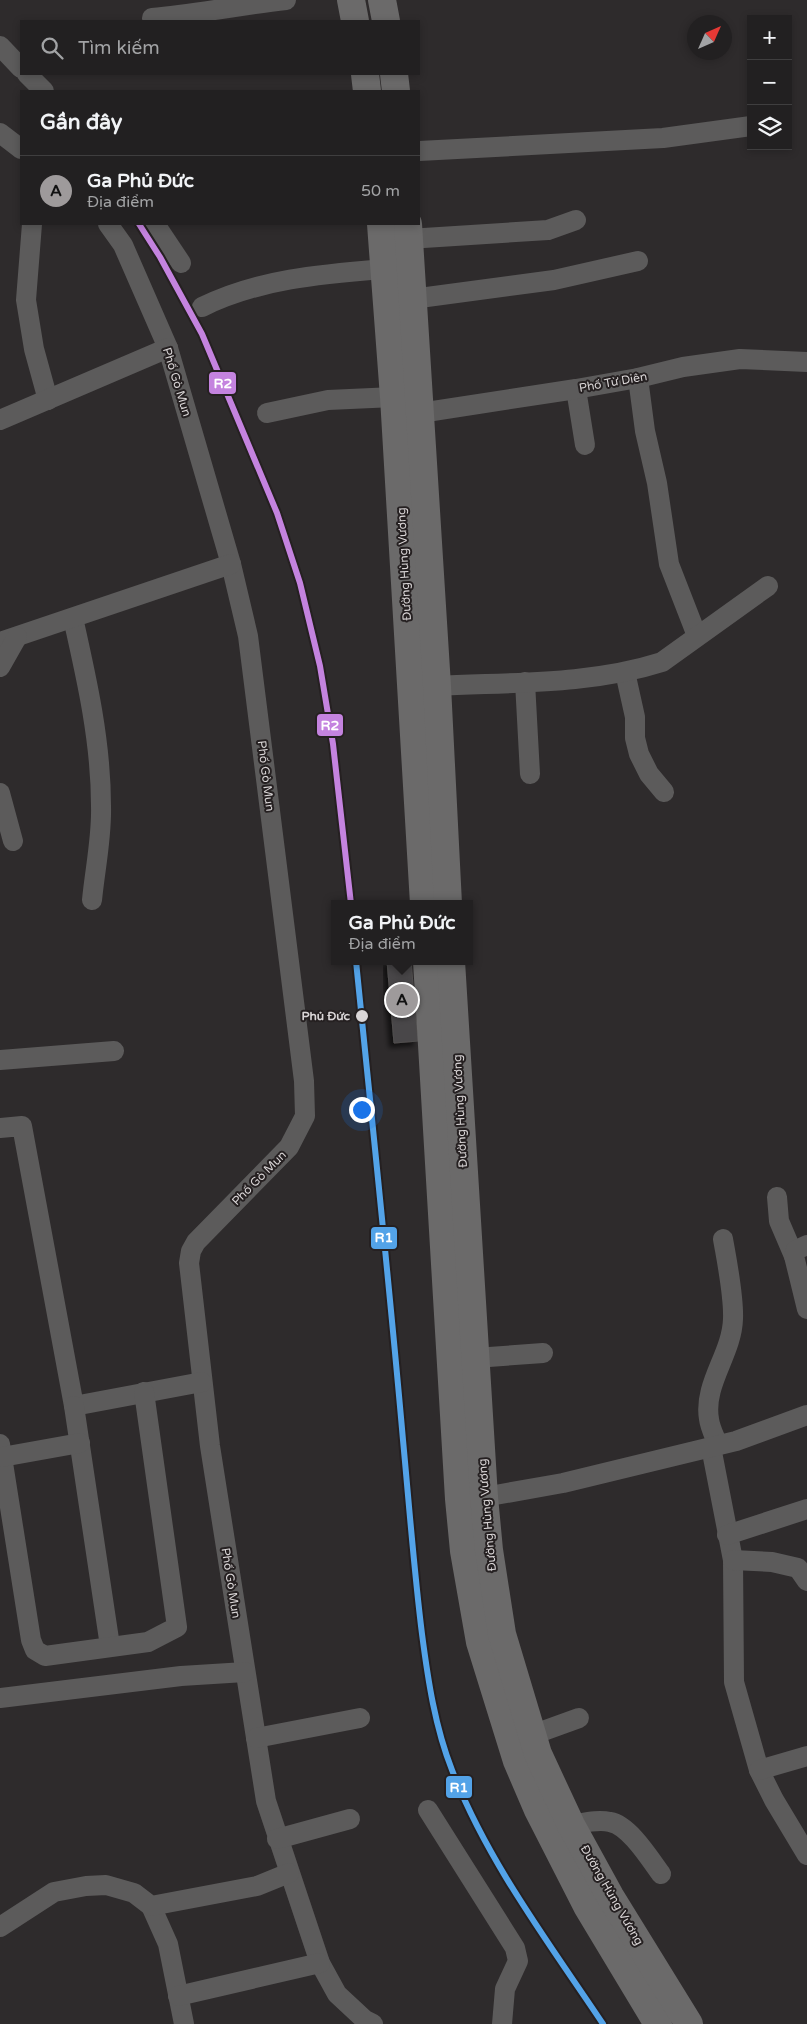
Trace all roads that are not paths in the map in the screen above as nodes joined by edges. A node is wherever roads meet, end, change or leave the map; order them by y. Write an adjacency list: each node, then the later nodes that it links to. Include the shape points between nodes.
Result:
1 (286, 0): 4 (street)
2 (351, 0): 5 (highway)
3 (382, 0): 6 (highway)
4 (152, 18)
5 (355, 20)
6 (386, 20)
7 (0, 46): 8 (street)
8 (20, 67)
9 (28, 75): 12 (street)
10 (365, 75): 13 (highway)
11 (394, 75): 14 (highway)
12 (43, 90)
13 (367, 90)
14 (396, 90)
15 (747, 127): 18 (street, via 663,138)
16 (0, 133): 17 (street)
17 (20, 148)
18 (420, 150)
19 (576, 220): 24 (street, via 548,230)
20 (32, 225): 35 (street, via 26,300 34,349)
21 (109, 225): 30 (street, Phố Gò Mun, via 122,245)
22 (157, 225): 26 (street)
23 (381, 225): 27 (highway, Đường Hùng Vương)
24 (408, 232): 28 (highway, Đường Hùng Vương)
25 (638, 261): 28 (street, via 554,280)
26 (181, 263)
27 (384, 269): 29 (street, via 322,274 276,283 223,296); 34 (highway, Đường Hùng Vương)
28 (412, 300): 37 (highway, Đường Hùng Vương)
29 (202, 308)
30 (168, 348): 35 (street); 40 (street, Phố Gò Mun)
31 (807, 362): 32 (street, Phố Từ Diên, via 740,359 683,367)
32 (638, 378): 33 (street, Phố Từ Diên); 43 (street, via 669,564)
33 (576, 389): 37 (street, Phố Từ Diên); 39 (street)
34 (394, 396): 36 (street, via 328,400); 54 (highway, Đường Hùng Vương)
35 (48, 400): 38 (street)
36 (267, 412)
37 (420, 413): 48 (highway, Đường Hùng Vương)
38 (0, 420)
39 (585, 445)
40 (230, 564): 42 (street); 67 (street, Phố Gò Mun, via 248,636 304,1081 305,1116 289,1147 196,1242 191,1251 189,1263)
41 (768, 586): 43 (street)
42 (73, 618): 44 (street); 53 (street, via 95,724 101,793)
43 (697, 636): 46 (street, via 662,662)
44 (9, 640): 45 (street)
45 (0, 667)
46 (625, 672): 47 (street); 50 (street, via 639,754 648,774)
47 (525, 682): 48 (street); 49 (street)
48 (437, 686): 55 (highway, Đường Hùng Vương)
49 (530, 774)
50 (664, 792)
51 (0, 793): 52 (street)
52 (13, 841)
53 (92, 900)
54 (424, 900)
55 (448, 900)
56 (427, 965): 102 (highway, Đường Hùng Vương, via 459,1499 464,1552 480,1642 517,1761 538,1810 586,1906)
57 (451, 965): 66 (highway, Đường Hùng Vương)
58 (114, 1050): 59 (street)
59 (0, 1060)
60 (0, 1128): 69 (street, via 22,1126)
61 (777, 1197): 63 (street, via 779,1221)
62 (723, 1239): 72 (street, via 733,1319 728,1346 709,1399)
63 (801, 1251): 64 (street)
64 (807, 1309)
65 (544, 1353): 66 (street)
66 (475, 1358): 74 (highway, Đường Hùng Vương)
67 (202, 1382): 68 (street); 80 (street, Phố Gò Mun)
68 (144, 1392): 69 (street); 79 (street, via 177,1627 148,1642)
69 (74, 1406): 71 (street)
70 (807, 1415): 72 (street)
71 (80, 1443): 73 (street); 79 (street)
72 (714, 1446): 74 (street, via 563,1483); 76 (street)
73 (1, 1451): 79 (street, via 35,1650 45,1656)
74 (484, 1497): 84 (highway, Đường Hùng Vương, via 502,1634)
75 (807, 1509): 76 (street)
76 (727, 1535): 77 (street)
77 (733, 1560): 78 (street, via 772,1562 798,1568); 87 (street, via 734,1682)
78 (807, 1581)
79 (110, 1646)
80 (245, 1672): 81 (street, via 181,1676); 85 (street, Phố Gò Mun)
81 (0, 1698)
82 (360, 1718): 85 (street)
83 (579, 1718): 84 (street)
84 (532, 1734): 90 (highway, Đường Hùng Vương)
85 (256, 1738): 91 (street, Phố Gò Mun, via 266,1801)
86 (807, 1756): 87 (street)
87 (760, 1770): 92 (street)
88 (428, 1810): 101 (street, via 518,1956 506,1989)
89 (350, 1819): 91 (street)
90 (571, 1825): 94 (street, via 600,1820 613,1822 626,1831); 103 (highway, Đường Hùng Vương, via 610,1896)
91 (277, 1839): 93 (street, Phố Gò Mun)
92 (807, 1855)
93 (289, 1873): 95 (street, via 256,1886); 97 (street, Phố Gò Mun)
94 (662, 1874)
95 (152, 1906): 96 (street, via 134,1894 106,1885 86,1886 54,1892); 98 (street, via 168,1944)
96 (0, 1927)
97 (320, 1963): 98 (street); 100 (street, Phố Gò Mun, via 337,1994)
98 (178, 1996): 99 (street)
99 (184, 2024)
100 (373, 2024)
101 (502, 2024)
102 (658, 2024)
103 (689, 2024)

